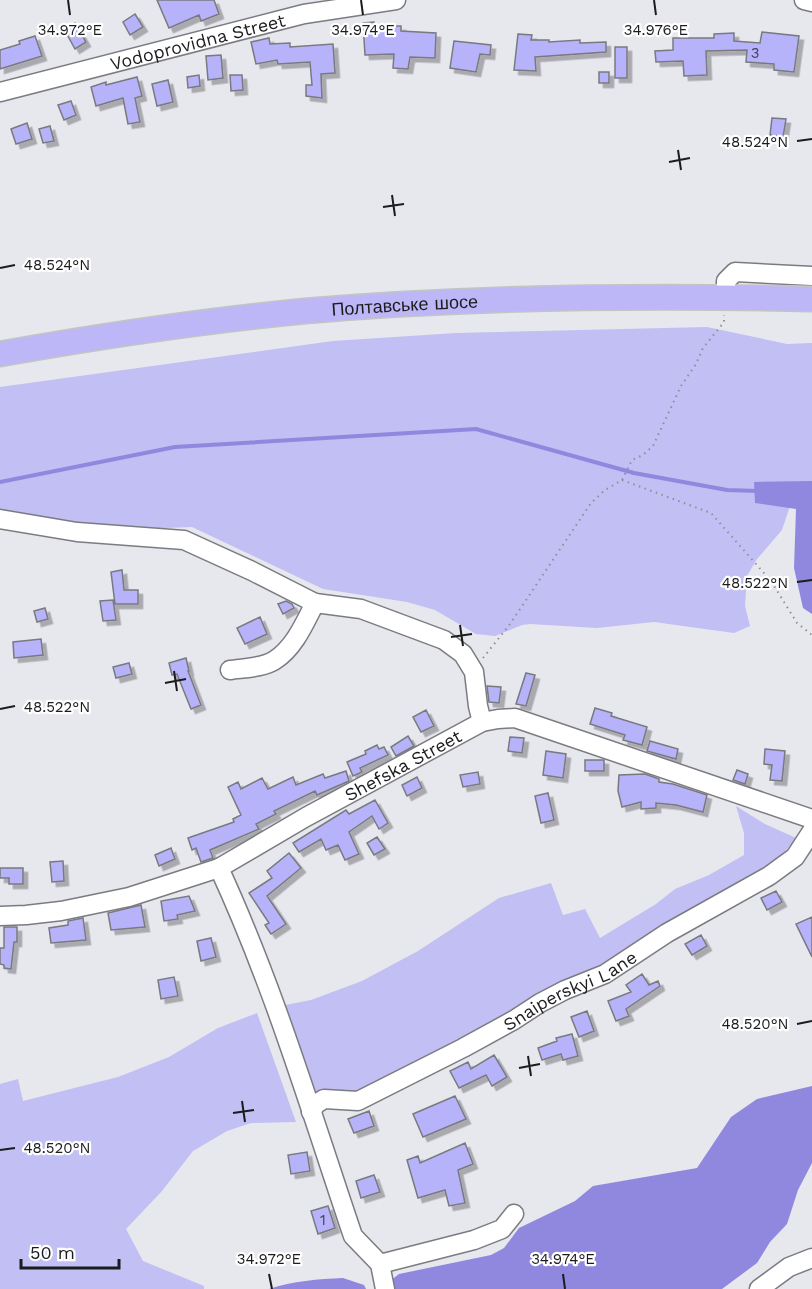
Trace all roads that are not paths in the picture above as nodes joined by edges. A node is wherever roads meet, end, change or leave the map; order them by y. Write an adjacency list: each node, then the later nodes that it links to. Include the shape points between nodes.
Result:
1 (396, 0): 4 (street, Vodoprovidna Street, via 304,14)
2 (804, 0): 3 (street)
3 (812, 2)
4 (0, 92)
5 (812, 276): 6 (street, via 735,272 726,281)
6 (726, 297): 7 (main road, Полтавське шосе); 8 (main road, Полтавське шосе, via 515,301 305,311 146,329)
7 (812, 299)
8 (0, 354)
9 (0, 519): 10 (street, via 77,532 184,540)
10 (315, 603): 11 (street, via 302,630 275,660); 12 (street, via 361,609 444,640 463,654 474,672)
11 (230, 670)
12 (482, 722): 13 (street, Shefska Street, via 515,718); 15 (street, Shefska Street)
13 (812, 819)
14 (812, 831): 17 (street, Snaiperskyi Lane, via 795,857 769,876 667,933 605,974 565,990 358,1101 324,1099)
15 (219, 868): 16 (street, Shefska Street, via 129,897); 17 (street, via 263,971)
16 (0, 916)
17 (311, 1112): 20 (street, via 353,1236)
18 (514, 1214): 20 (street, via 502,1229 474,1240)
19 (812, 1258): 22 (street, via 789,1267)
20 (380, 1264): 21 (street)
21 (385, 1289)
22 (759, 1289)

